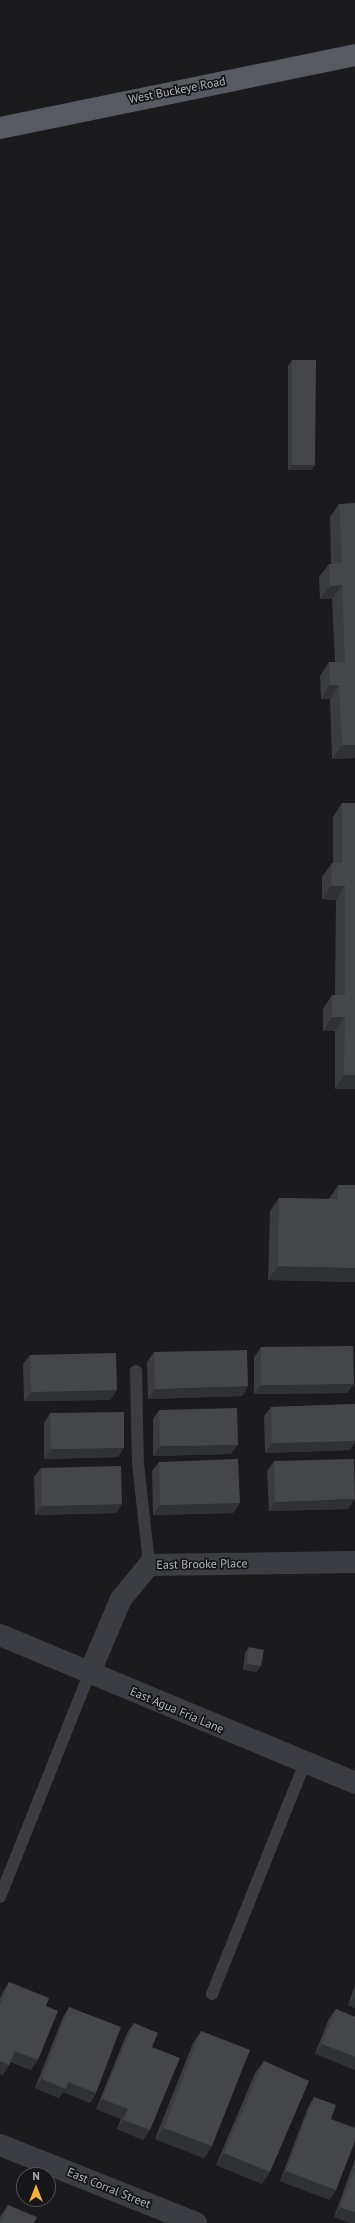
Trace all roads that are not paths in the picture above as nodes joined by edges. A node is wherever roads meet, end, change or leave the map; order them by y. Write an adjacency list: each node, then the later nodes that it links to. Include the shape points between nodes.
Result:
1 (355, 55): 2 (main road, West Buckeye Road)
2 (0, 128)
3 (136, 1371): 5 (lane, via 138,1463)
4 (355, 1562): 5 (street, East Brooke Place)
5 (149, 1565): 7 (street, East Brooke Place, via 121,1599)
6 (0, 1635): 7 (street, East Agua Fria Lane)
7 (90, 1672): 8 (street, East Agua Fria Lane); 10 (lane)
8 (305, 1763): 9 (street, East Agua Fria Lane); 11 (lane)
9 (355, 1783)
10 (0, 1897)
11 (212, 1994)
12 (0, 2145): 13 (street, East Corral Street)
13 (196, 2223)

